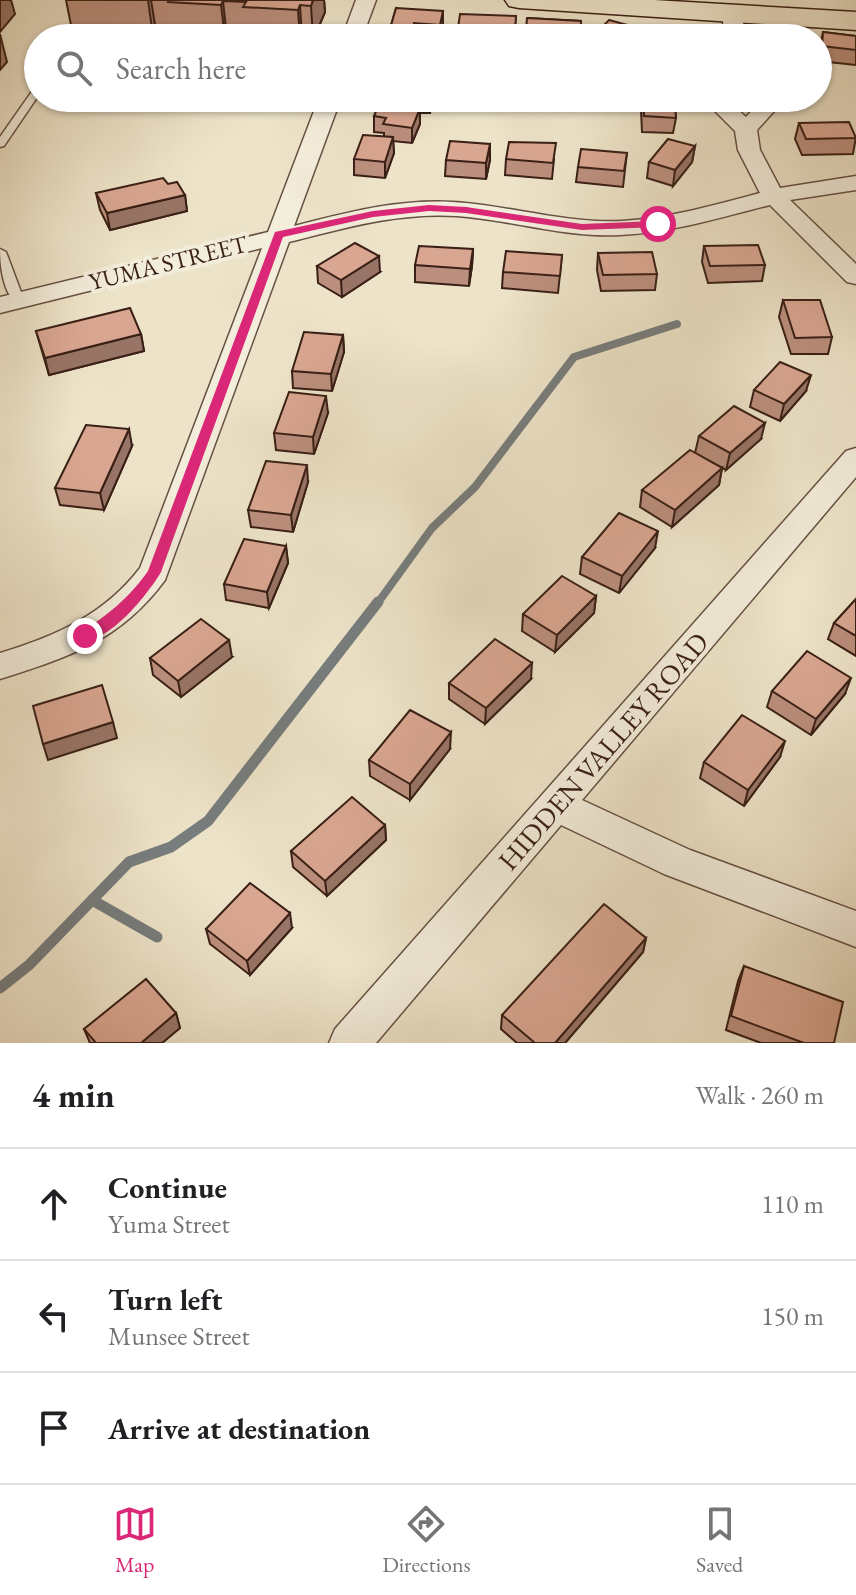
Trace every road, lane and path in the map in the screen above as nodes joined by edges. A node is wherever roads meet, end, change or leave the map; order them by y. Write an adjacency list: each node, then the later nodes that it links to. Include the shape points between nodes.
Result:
1 (366, 0): 4 (street)
2 (519, 0): 5 (main road)
3 (856, 21): 6 (main road)
4 (357, 24)
5 (717, 24)
6 (783, 24)
7 (24, 109): 12 (lane)
8 (325, 112): 15 (street)
9 (728, 112): 11 (street)
10 (762, 112): 11 (street)
11 (746, 129): 14 (street, via 755,166)
12 (0, 144)
13 (856, 183): 14 (street, YUMA STREET)
14 (775, 195): 15 (street, YUMA STREET, via 676,221 621,228 563,226 429,208); 17 (street)
15 (279, 234): 18 (street, YUMA STREET); 20 (street, via 154,572 115,618 85,636)
16 (0, 252): 18 (lane)
17 (856, 277)
18 (9, 302)
19 (856, 458): 21 (street, HIDDEN VALLEY ROAD)
20 (0, 666)
21 (555, 805): 22 (street, via 677,862); 23 (street, HIDDEN VALLEY ROAD)
22 (856, 929)
23 (349, 1043)

